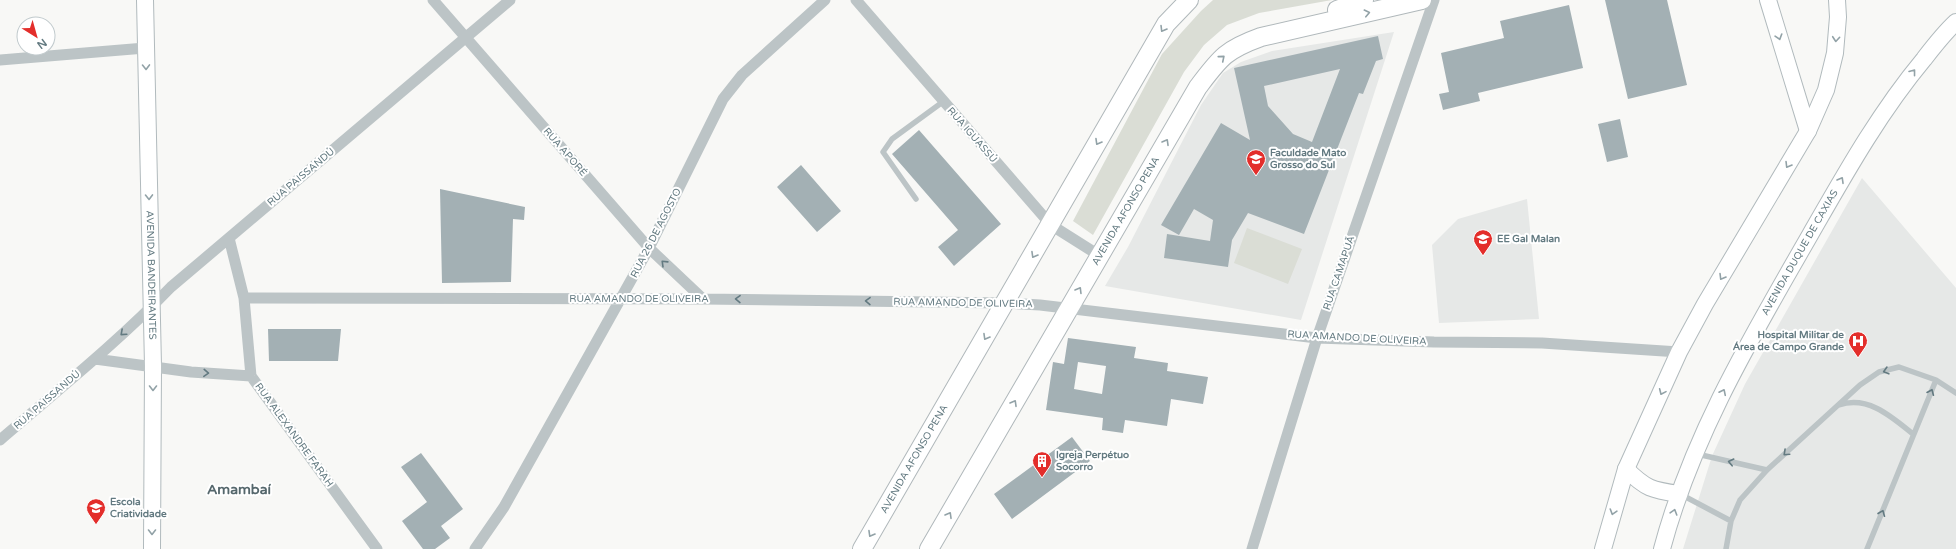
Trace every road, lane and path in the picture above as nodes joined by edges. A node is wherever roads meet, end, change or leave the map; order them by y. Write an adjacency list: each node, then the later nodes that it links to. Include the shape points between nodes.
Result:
1 (145, 0): 15 (main road, AVENIDA BANDEIRANTES)
2 (433, 0): 13 (street, RUA APORÉ)
3 (510, 0): 13 (street, RUA PAISSANDÚ)
4 (825, 0): 22 (street, RUA 26 DE AGOSTO, via 746,71 723,99)
5 (856, 0): 17 (street, RUA IGUASSÚ)
6 (1189, 0): 20 (main road, AVENIDA AFONSO PENA, one-way to 20, via 1166,24)
7 (1364, 0): 14 (main road)
8 (1422, 0): 14 (main road, AVENIDA AFONSO PENA, one-way to 8)
9 (1434, 0): 30 (street, RUA CAMAPUÃ)
10 (1768, 0): 18 (main road, one-way to 18)
11 (1837, 0): 18 (main road, one-way to 18, via 1834,53 1826,90)
12 (1956, 22): 40 (main road, AVENIDA DUQUE DE CAXIAS, one-way to 12, via 1750,339 1854,158 1913,72)
13 (466, 37): 21 (street, RUA PAISSANDÚ); 22 (street, RUA APORÉ)
14 (1261, 37): 23 (main road, AVENIDA AFONSO PENA, one-way to 14, via 1198,88 1219,59 1238,45)
15 (145, 48): 16 (street); 28 (main road, AVENIDA BANDEIRANTES, one-way to 28)
16 (0, 60)
17 (944, 101): 19 (lane, via 892,139 883,152); 20 (street, RUA IGUASSÚ)
18 (1808, 131): 31 (main road, one-way to 31)
19 (916, 199)
20 (1051, 225): 23 (street, RUA IGUASSÚ); 27 (main road, AVENIDA AFONSO PENA, one-way to 27)
21 (229, 238): 24 (street, RUA ALEXANDRE FARAH); 28 (street, RUA PAISSANDÚ, via 171,287)
22 (649, 248): 25 (street, RUA 26 DE AGOSTO); 26 (street, RUA APORÉ, one-way to 22)
23 (1100, 256): 29 (main road, AVENIDA AFONSO PENA, one-way to 23)
24 (244, 298): 25 (street, RUA AMANDO DE OLIVEIRA); 34 (street, RUA ALEXANDRE FARAH)
25 (620, 299): 26 (street, RUA AMANDO DE OLIVEIRA); 47 (street, RUA 26 DE AGOSTO, via 504,507)
26 (703, 299): 27 (street, RUA AMANDO DE OLIVEIRA, one-way to 26)
27 (1005, 303): 29 (street, RUA AMANDO DE OLIVEIRA); 48 (main road, AVENIDA AFONSO PENA, one-way to 48)
28 (152, 307): 32 (street, RUA PAISSANDÚ, one-way to 32); 33 (main road, AVENIDA BANDEIRANTES)
29 (1068, 309): 30 (street, RUA AMANDO DE OLIVEIRA); 49 (main road, AVENIDA AFONSO PENA, one-way to 29)
30 (1317, 338): 31 (street, RUA AMANDO DE OLIVEIRA, via 1542,343); 50 (street, RUA CAMAPUÃ)
31 (1679, 352): 41 (main road, one-way to 41)
32 (95, 359): 33 (street); 39 (street, RUA PAISSANDÚ)
33 (154, 366): 34 (street, one-way to 34, via 191,372); 45 (main road, AVENIDA BANDEIRANTES, one-way to 45)
34 (251, 376): 46 (street, RUA ALEXANDRE FARAH)
35 (1936, 380): 36 (lane); 37 (lane, one-way to 37, via 1899,367 1879,372); 38 (lane, one-way to 35)
36 (1956, 393)
37 (1837, 406): 38 (lane, via 1864,403 1888,414); 42 (lane, one-way to 42)
38 (1913, 434): 54 (lane, one-way to 38)
39 (0, 440)
40 (1695, 453): 42 (lane, one-way to 40); 43 (main road, AVENIDA DUQUE DE CAXIAS)
41 (1626, 469): 43 (main road, via 1645,486); 51 (main road, one-way to 51)
42 (1767, 470): 44 (lane, via 1740,500)
43 (1680, 494): 44 (lane); 52 (main road, AVENIDA DUQUE DE CAXIAS, one-way to 43)
44 (1731, 521): 53 (lane)
45 (152, 549)
46 (377, 549)
47 (475, 549)
48 (862, 549)
49 (930, 549)
50 (1252, 549)
51 (1603, 549)
52 (1662, 549)
53 (1726, 549)
54 (1867, 549)

